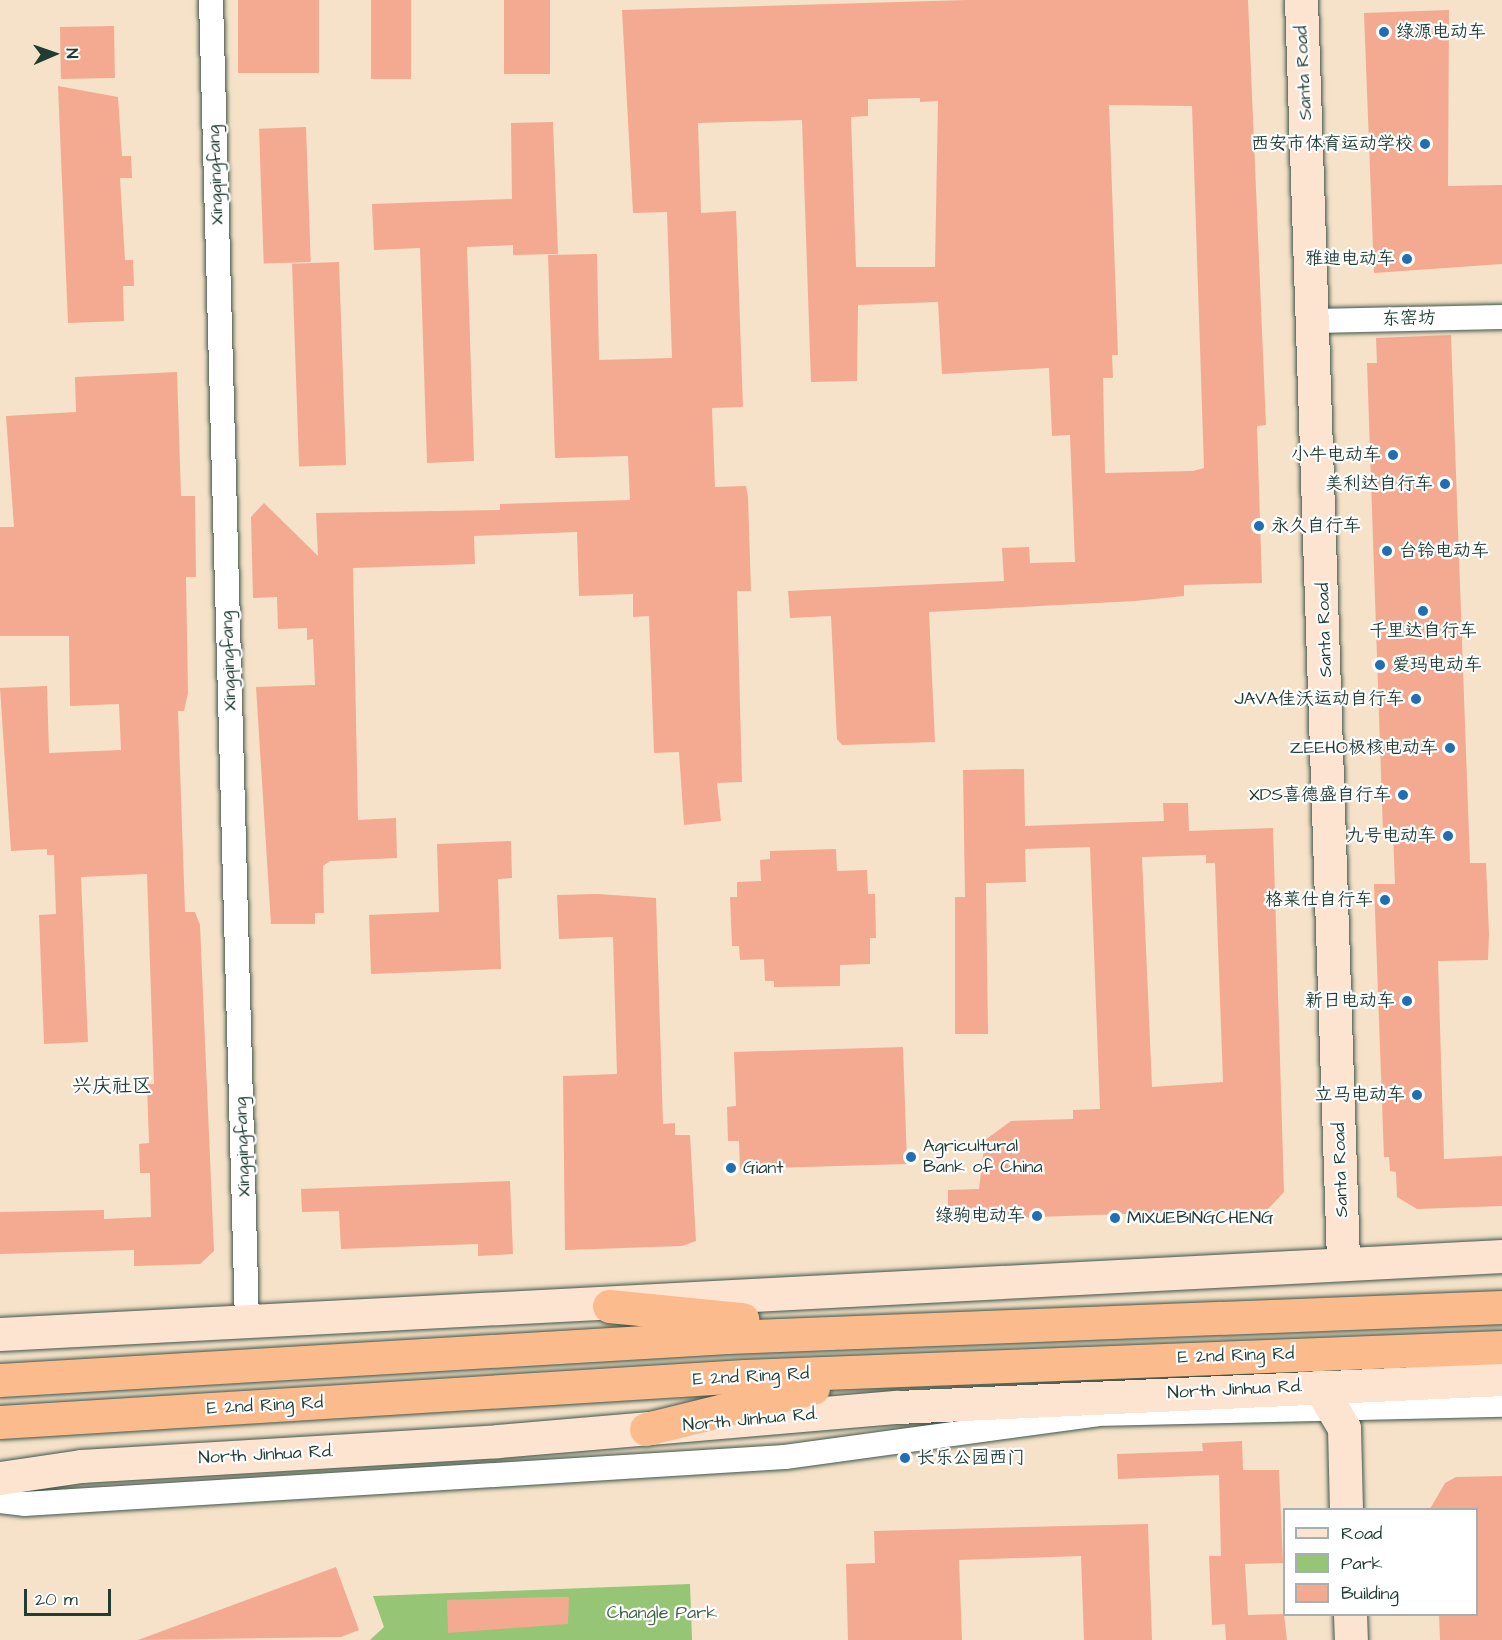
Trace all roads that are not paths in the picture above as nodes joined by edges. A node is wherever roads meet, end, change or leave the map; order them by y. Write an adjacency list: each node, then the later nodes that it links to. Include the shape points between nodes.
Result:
1 (211, 0): 9 (street, Xingqingfang)
2 (1301, 0): 4 (main road, Santa Road)
3 (1502, 317): 4 (street, 东窑坊)
4 (1316, 321): 6 (main road, Santa Road)
5 (1502, 1256): 6 (main road)
6 (1343, 1261): 7 (main road)
7 (609, 1306): 9 (main road); 10 (highway)
8 (1502, 1307): 10 (highway, E 2nd Ring Rd)
9 (248, 1322): 11 (main road)
10 (881, 1333): 15 (highway, E 2nd Ring Rd, via 262,1361)
11 (0, 1334)
12 (1502, 1347): 13 (highway, E 2nd Ring Rd)
13 (883, 1370): 18 (highway, E 2nd Ring Rd); 19 (highway)
14 (1502, 1379): 16 (main road, North Jinhua Rd.)
15 (0, 1380)
16 (1326, 1397): 17 (street); 19 (main road, North Jinhua Rd., via 898,1407); 22 (street, via 1097,1414 785,1457); 23 (main road, via 1344,1428)
17 (1502, 1405)
18 (0, 1422)
19 (646, 1429): 20 (main road, North Jinhua Rd., via 81,1466)
20 (0, 1478)
21 (0, 1501): 22 (street)
22 (24, 1504): 24 (street)
23 (1346, 1508)
24 (0, 1511)
25 (1350, 1616): 26 (main road)
26 (1351, 1640)

